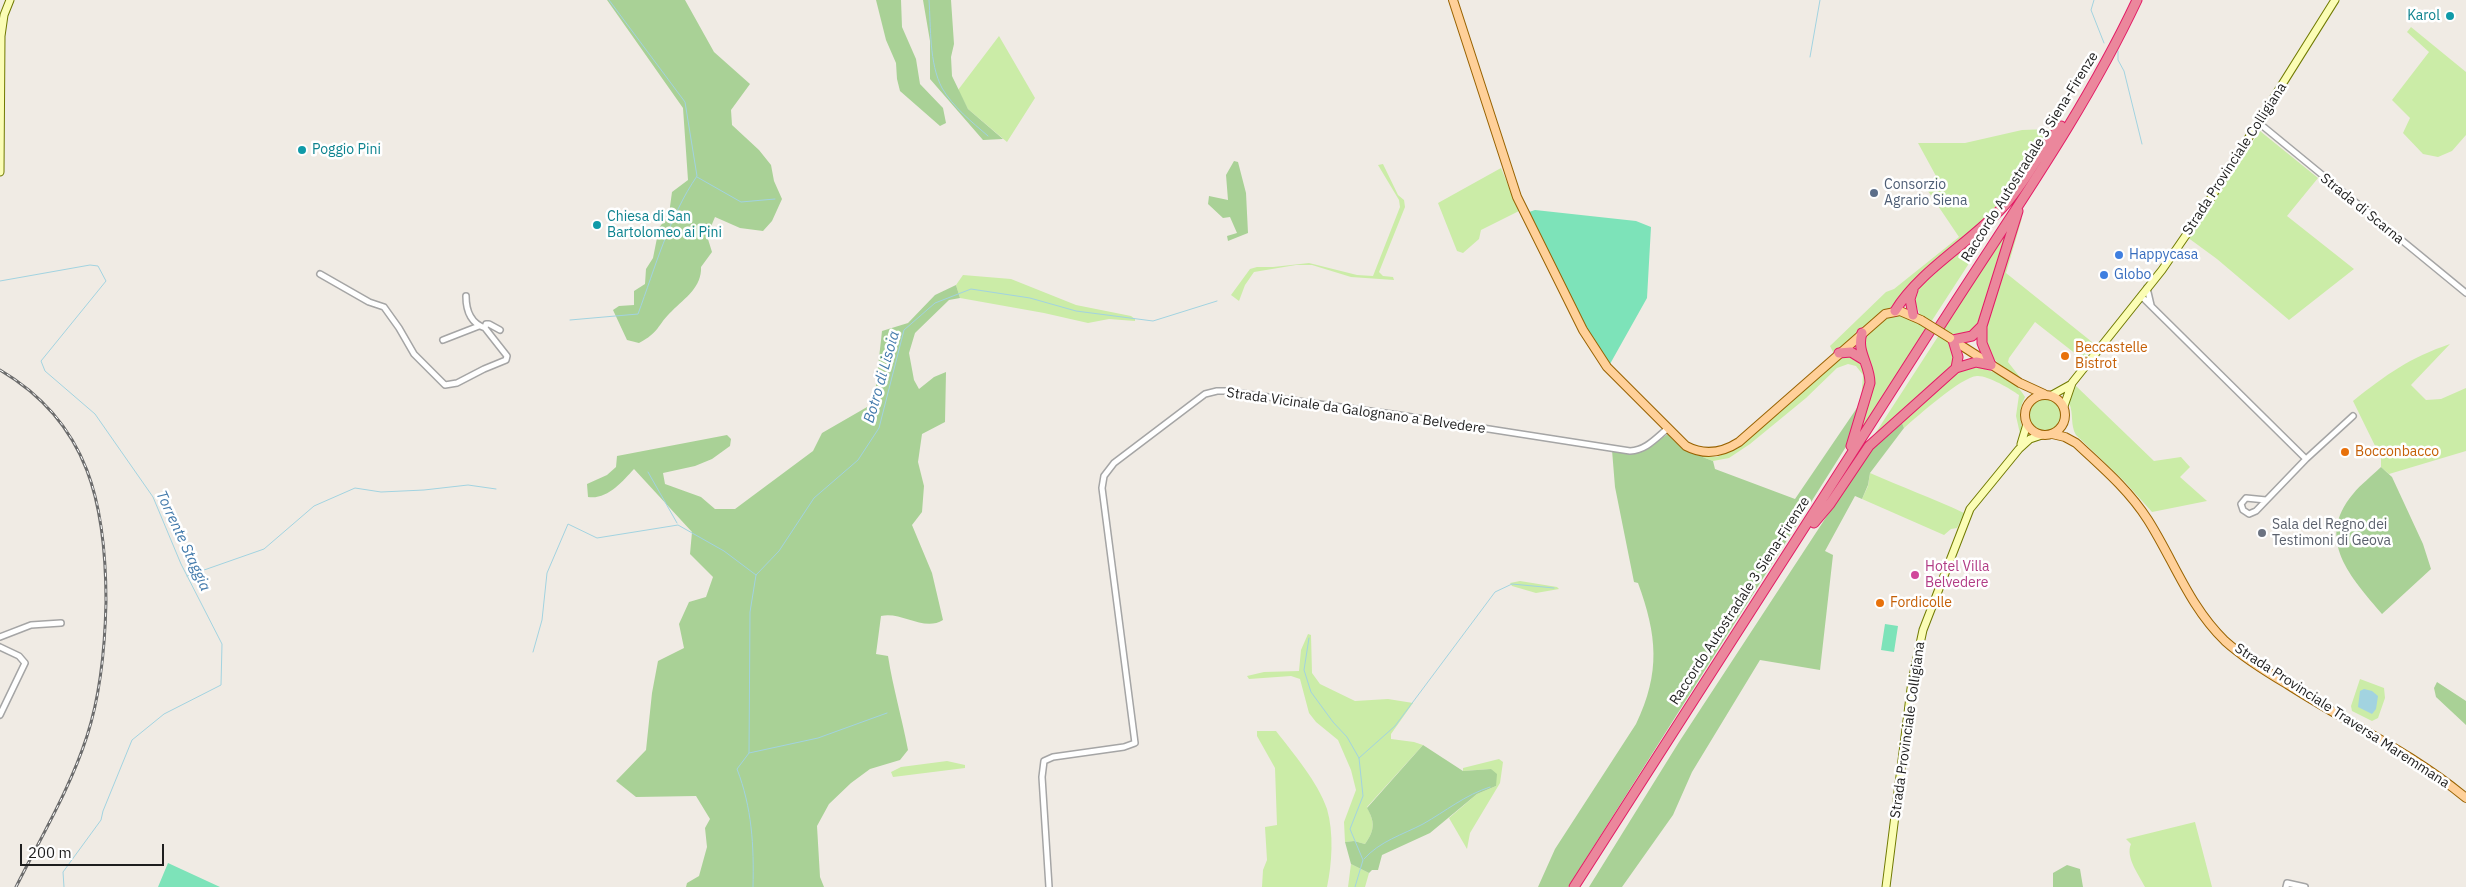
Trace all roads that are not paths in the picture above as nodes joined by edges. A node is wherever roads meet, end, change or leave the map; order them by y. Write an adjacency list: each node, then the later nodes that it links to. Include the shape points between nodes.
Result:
1 (10, 0): 11 (main road, via 1,36)
2 (1453, 0): 41 (main road, via 1522,210 1592,347 1616,377)
3 (2131, 0): 6 (highway, Raccordo Autostradale 3 Siena-Firenze)
4 (2137, 0): 6 (highway, Raccordo Autostradale 3 Siena-Firenze)
5 (2335, 0): 8 (main road, Strada Provinciale Colligiana)
6 (2125, 18): 7 (highway, Raccordo Autostradale 3 Siena-Firenze)
7 (2097, 72): 9 (highway, Raccordo Autostradale 3 Siena-Firenze); 10 (highway, Raccordo Autostradale 3 Siena-Firenze)
8 (2259, 123): 14 (main road, Strada Provinciale Colligiana, via 2204,209); 15 (street, Strada di Scarna)
9 (2061, 126): 13 (highway, via 2048,140 2004,207); 24 (highway, Raccordo Autostradale 3 Siena-Firenze)
10 (2059, 139): 22 (highway, via 2056,150 2016,214); 24 (highway, Raccordo Autostradale 3 Siena-Firenze)
11 (0, 172)
12 (320, 274): 23 (street, via 384,307 414,354 445,385 457,383 506,360 503,348)
13 (1914, 287): 19 (highway); 20 (highway, via 1910,299)
14 (2147, 288): 17 (main road, Strada Provinciale Colligiana); 18 (street)
15 (2466, 293)
16 (466, 296): 21 (street, via 469,315)
17 (2141, 296): 18 (street); 34 (main road, Strada Provinciale Colligiana)
18 (2151, 306): 46 (street)
19 (1894, 311): 20 (main road); 26 (main road)
20 (1917, 318): 27 (main road, bridge)
21 (478, 326): 23 (street); 28 (street)
22 (1982, 326): 27 (highway, via 1972,336); 31 (highway, via 1982,343)
23 (485, 328): 25 (street, via 490,324)
24 (1934, 329): 48 (highway, Raccordo Autostradale 3 Siena-Firenze)
25 (500, 330)
26 (1862, 333): 29 (main road); 30 (highway, via 1860,348)
27 (1952, 339): 31 (main road); 32 (highway, via 1958,357)
28 (443, 340)
29 (1839, 353): 30 (highway, via 1851,352); 41 (main road, via 1727,449 1714,453 1694,450)
30 (1864, 360): 48 (highway, via 1870,383 1854,438 1816,502)
31 (1991, 365): 32 (highway, via 1976,362); 33 (main road)
32 (1956, 368): 48 (highway, via 1869,446 1830,504)
33 (2020, 383): 35 (main road); 36 (main road)
34 (2072, 383): 35 (main road, Strada Provinciale Colligiana); 37 (main road, Strada Provinciale Colligiana)
35 (2049, 395): 36 (main road, via 2035,397); 37 (main road)
36 (2030, 402): 40 (main road, via 2026,410)
37 (2064, 406): 39 (main road)
38 (2353, 416): 46 (street)
39 (2065, 421): 42 (main road); 44 (main road, Strada Provinciale Traversa Maremmana)
40 (2028, 424): 43 (main road); 45 (main road, Strada Provinciale Colligiana)
41 (1667, 429): 55 (street, Strada Vicinale da Galognano a Belvedere, via 1647,446 1630,451 1225,391 1209,392 1182,411 1114,463 1104,476 1102,488 1134,743 1044,761 1042,777)
42 (2052, 434): 43 (main road); 44 (main road, Strada Provinciale Traversa Maremmana, via 2065,436)
43 (2042, 435): 45 (main road, Strada Provinciale Colligiana, via 2030,439)
44 (2076, 443): 53 (main road, Strada Provinciale Traversa Maremmana, via 2140,507 2193,602 2233,648)
45 (2019, 449): 58 (main road, Strada Provinciale Colligiana, via 1968,514 1921,637)
46 (2306, 459): 47 (street)
47 (2266, 500): 47 (street, via 2246,498 2242,508 2245,513 2251,513)
48 (1812, 520): 56 (highway, Raccordo Autostradale 3 Siena-Firenze); 57 (highway, Raccordo Autostradale 3 Siena-Firenze)
49 (61, 623): 50 (street, via 31,625)
50 (0, 636)
51 (0, 647): 52 (street, via 19,656 25,664)
52 (0, 715)
53 (2466, 798)
54 (2286, 885): 59 (street)
55 (1049, 887)
56 (1574, 887)
57 (1580, 887)
58 (1886, 887)
59 (2305, 887)

